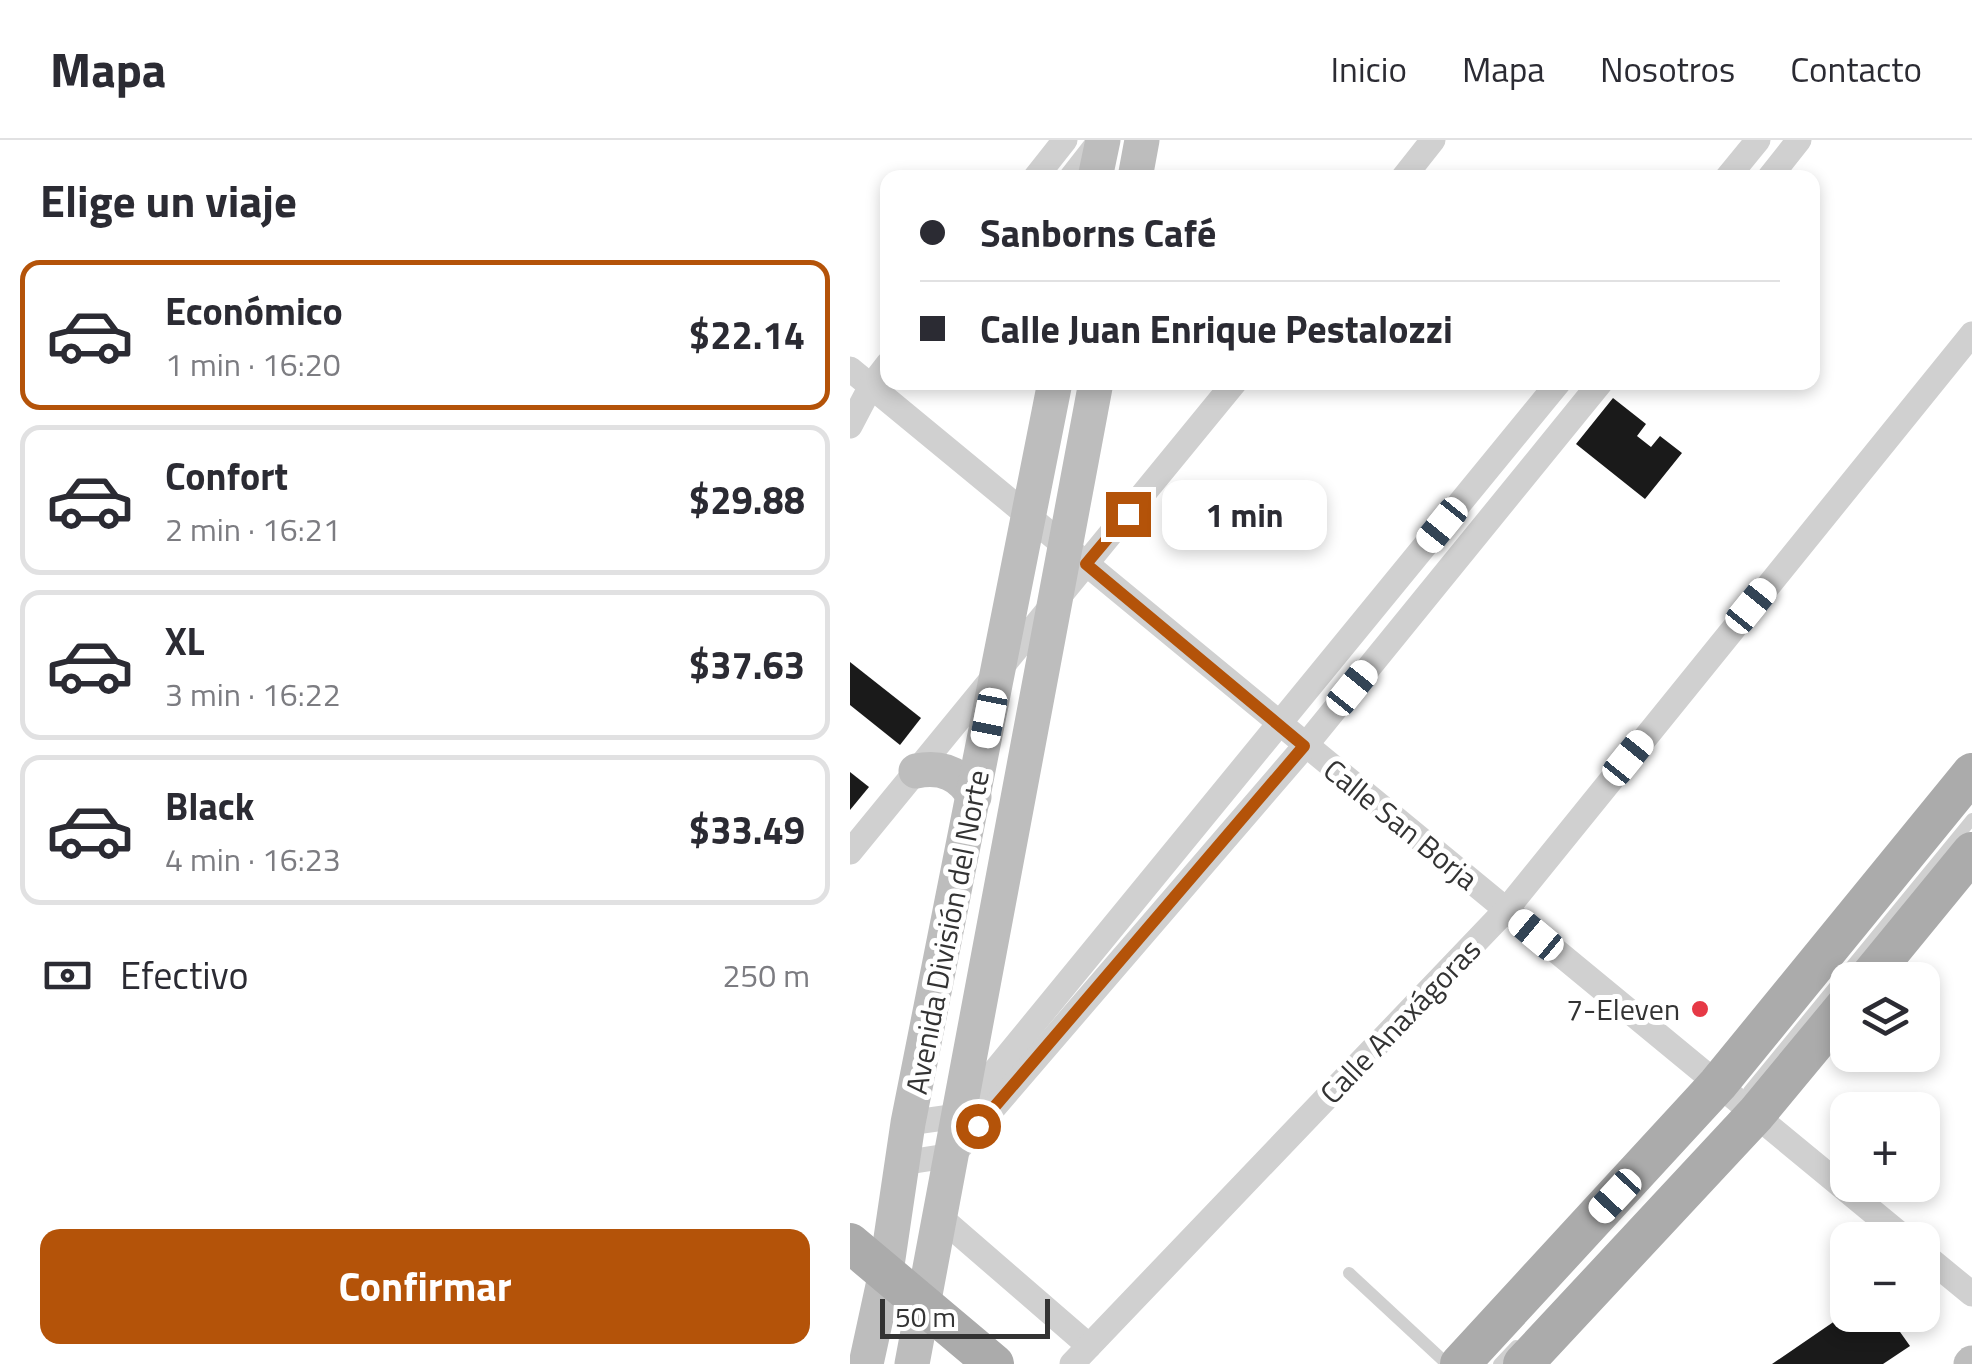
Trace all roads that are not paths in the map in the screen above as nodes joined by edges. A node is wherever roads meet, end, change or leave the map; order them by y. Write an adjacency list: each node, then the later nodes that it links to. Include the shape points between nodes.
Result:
1 (1065, 140): 7 (street)
2 (1102, 140): 8 (street); 9 (main road)
3 (1142, 140): 10 (main road)
4 (1433, 140): 11 (street)
5 (1758, 140): 12 (street)
6 (1799, 140): 13 (street)
7 (1042, 170)
8 (1078, 170)
9 (1097, 170)
10 (1136, 170)
11 (1409, 170)
12 (1734, 170)
13 (1775, 170)
14 (1972, 334): 36 (street, Calle Anaxágoras)
15 (850, 369): 16 (street, Calle San Borja)
16 (880, 385)
17 (889, 390): 23 (street); 24 (street, Calle San Borja)
18 (1053, 390): 24 (main road, Avenida División del Norte)
19 (1095, 390): 25 (main road, Avenida División del Norte)
20 (1228, 390): 25 (street)
21 (1552, 390): 28 (street)
22 (1585, 390): 29 (street)
23 (852, 424)
24 (1029, 517): 25 (street, Calle San Borja); 27 (main road, Avenida División del Norte)
25 (1076, 556): 26 (main road, Avenida División del Norte); 28 (street, Calle San Borja)
26 (1054, 603): 27 (street); 40 (main road, Avenida División del Norte)
27 (999, 670): 30 (street); 32 (main road, Avenida División del Norte)
28 (1278, 724): 29 (street, Calle San Borja); 40 (street)
29 (1304, 746): 36 (street, Calle San Borja); 42 (street)
30 (916, 771): 32 (main road, via 950,773); 34 (street)
31 (1972, 773): 39 (main road)
32 (974, 798): 41 (main road, Avenida División del Norte)
33 (1972, 818): 39 (lane)
34 (850, 852)
35 (1972, 852): 37 (main road)
36 (1506, 910): 39 (street, Calle San Borja); 53 (street, Calle Anaxágoras)
37 (1881, 962)
38 (1830, 1019): 39 (main road)
39 (1736, 1104): 45 (street, Calle San Borja); 52 (main road); 58 (main road)
40 (958, 1116): 41 (street); 42 (main road, Avenida División del Norte)
41 (908, 1123): 43 (main road, Avenida División del Norte)
42 (953, 1155): 43 (street); 44 (main road, Avenida División del Norte)
43 (902, 1163): 48 (main road, Avenida División del Norte)
44 (940, 1217): 51 (main road, Avenida División del Norte); 53 (street)
45 (1884, 1222)
46 (850, 1244): 48 (main road)
47 (1940, 1263): 50 (street)
48 (886, 1272): 51 (main road); 54 (main road, Avenida División del Norte)
49 (1350, 1274): 57 (lane)
50 (1968, 1281)
51 (924, 1303): 55 (main road, Avenida División del Norte); 56 (main road)
52 (1524, 1349): 59 (lane)
53 (1080, 1355)
54 (864, 1360)
55 (912, 1364)
56 (994, 1364)
57 (1447, 1364)
58 (1460, 1364)
59 (1499, 1364)

